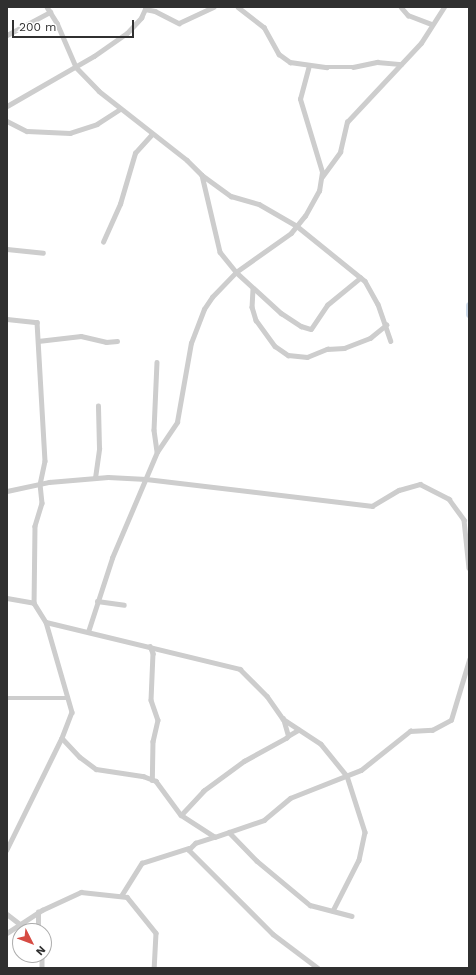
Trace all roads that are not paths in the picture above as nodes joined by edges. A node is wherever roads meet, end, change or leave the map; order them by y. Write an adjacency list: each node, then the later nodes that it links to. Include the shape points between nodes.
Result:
1 (47, 7): 7 (street)
2 (214, 7): 6 (street, via 180,23)
3 (238, 7): 11 (street, via 264,27 282,58)
4 (401, 7): 8 (street, via 408,15)
5 (444, 7): 8 (street)
6 (146, 8): 12 (street, via 127,33)
7 (50, 12): 9 (street); 12 (street)
8 (432, 24): 10 (street, via 428,33)
9 (7, 36)
10 (401, 64): 11 (street, via 377,62 353,67); 18 (street, via 347,122 340,152)
11 (309, 66): 18 (street, via 300,99)
12 (76, 67): 13 (street); 14 (street)
13 (7, 106)
14 (120, 109): 15 (street, via 97,124 70,133 27,131); 16 (street)
15 (7, 121)
16 (152, 134): 17 (street, via 187,160); 20 (street, via 135,153 120,204)
17 (202, 175): 19 (street, via 231,196 259,204); 23 (street, via 220,252)
18 (322, 177): 19 (street, via 319,191)
19 (297, 226): 23 (street); 24 (street)
20 (102, 242)
21 (7, 249): 22 (street)
22 (43, 253)
23 (236, 272): 25 (street); 33 (street, via 212,297 197,324 177,422)
24 (360, 278): 25 (street, via 327,305 315,325 307,329 281,313); 27 (street, via 370,289)
25 (253, 289): 27 (street, via 252,308 256,320 274,346 288,355 307,357 327,349 344,348 370,338)
26 (7, 319): 28 (street, via 37,322)
27 (386, 325): 30 (street)
28 (38, 341): 29 (street, via 81,336); 36 (street, via 45,461)
29 (117, 341)
30 (391, 341)
31 (157, 362): 33 (street, via 154,430)
32 (98, 406): 34 (street, via 99,448)
33 (157, 452): 35 (street)
34 (95, 478): 35 (street); 36 (street)
35 (146, 479): 38 (street, via 372,506 400,490 420,484 449,499 464,520); 40 (street, via 112,558)
36 (40, 484): 37 (street); 41 (street, via 42,503 34,534)
37 (7, 492)
38 (469, 568)
39 (7, 598): 41 (street)
40 (97, 601): 42 (street); 44 (street)
41 (34, 603): 43 (street)
42 (124, 605)
43 (46, 622): 44 (street); 48 (street)
44 (88, 632): 45 (street)
45 (150, 646): 49 (street, via 240,669 267,696); 54 (street, via 153,653 151,700 158,720 153,742)
46 (469, 660): 53 (street, via 451,720 432,730 410,731 361,770)
47 (7, 698): 48 (street)
48 (68, 698): 52 (street, via 72,712)
49 (284, 719): 50 (street); 51 (street)
50 (298, 730): 51 (street); 53 (street, via 321,744)
51 (288, 736): 55 (street, via 244,761 203,791)
52 (62, 738): 54 (street, via 80,758 96,769); 59 (street)
53 (347, 776): 56 (street, via 290,798 264,820); 61 (street, via 365,832 359,860)
54 (152, 780): 55 (street)
55 (181, 815): 57 (street)
56 (229, 832): 57 (street); 61 (street, via 286,887 310,905)
57 (215, 837): 58 (street)
58 (189, 848): 60 (street, via 142,863); 69 (street, via 273,934)
59 (7, 850)
60 (121, 896): 62 (street, via 81,892); 68 (street, via 127,897 156,933)
61 (333, 911): 64 (street)
62 (38, 912): 66 (street); 67 (street)
63 (7, 914): 65 (street)
64 (352, 916)
65 (18, 923)
66 (24, 923)
67 (38, 923)
68 (154, 968)
69 (318, 968)

